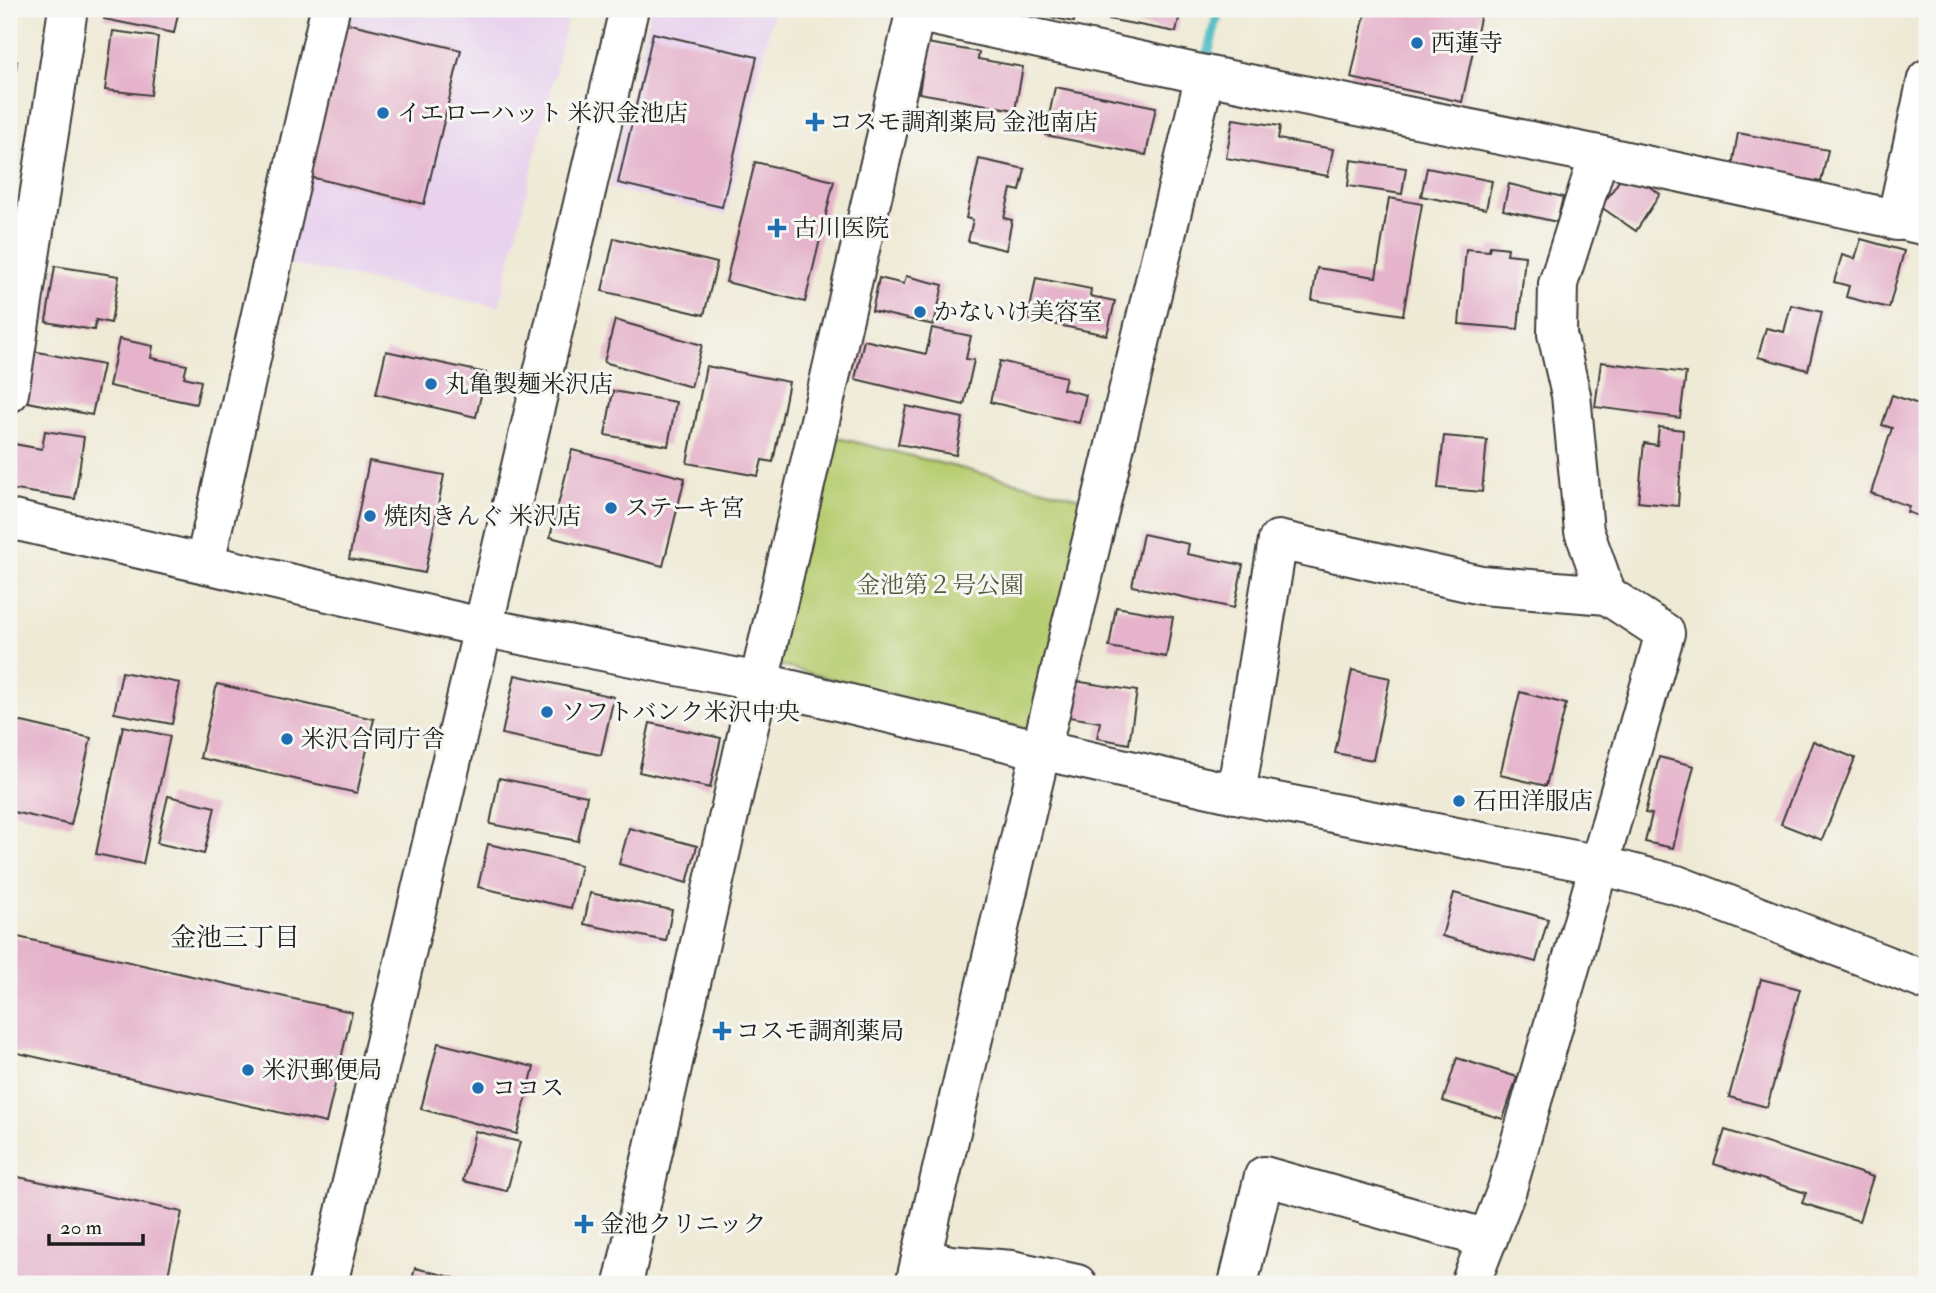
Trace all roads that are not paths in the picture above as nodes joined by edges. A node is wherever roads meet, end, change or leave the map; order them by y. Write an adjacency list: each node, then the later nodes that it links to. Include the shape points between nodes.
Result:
1 (68, 9): 9 (street)
2 (330, 9): 11 (street)
3 (629, 9): 13 (street)
4 (915, 10): 5 (street); 14 (street)
5 (1205, 75): 7 (street); 15 (street)
6 (1927, 79): 8 (street)
7 (1599, 155): 8 (street); 12 (street, via 1558,284 1556,334 1571,395 1584,531)
8 (1911, 224)
9 (9, 393)
10 (9, 519): 11 (street)
11 (205, 562): 13 (street)
12 (1607, 595): 16 (street, via 1481,584 1278,540); 17 (street, via 1665,633)
13 (481, 627): 14 (street); 21 (street)
14 (760, 682): 15 (street); 22 (street)
15 (1041, 750): 16 (street); 20 (street)
16 (1236, 794): 17 (street)
17 (1600, 865): 18 (street, via 1677,885); 19 (street, via 1507,1189)
18 (1927, 981)
19 (1488, 1239): 24 (street, via 1264,1176); 25 (street)
20 (918, 1271): 23 (street, via 950,1265 1012,1270)
21 (328, 1284)
22 (623, 1284)
23 (1077, 1284)
24 (1238, 1284)
25 (1470, 1284)

